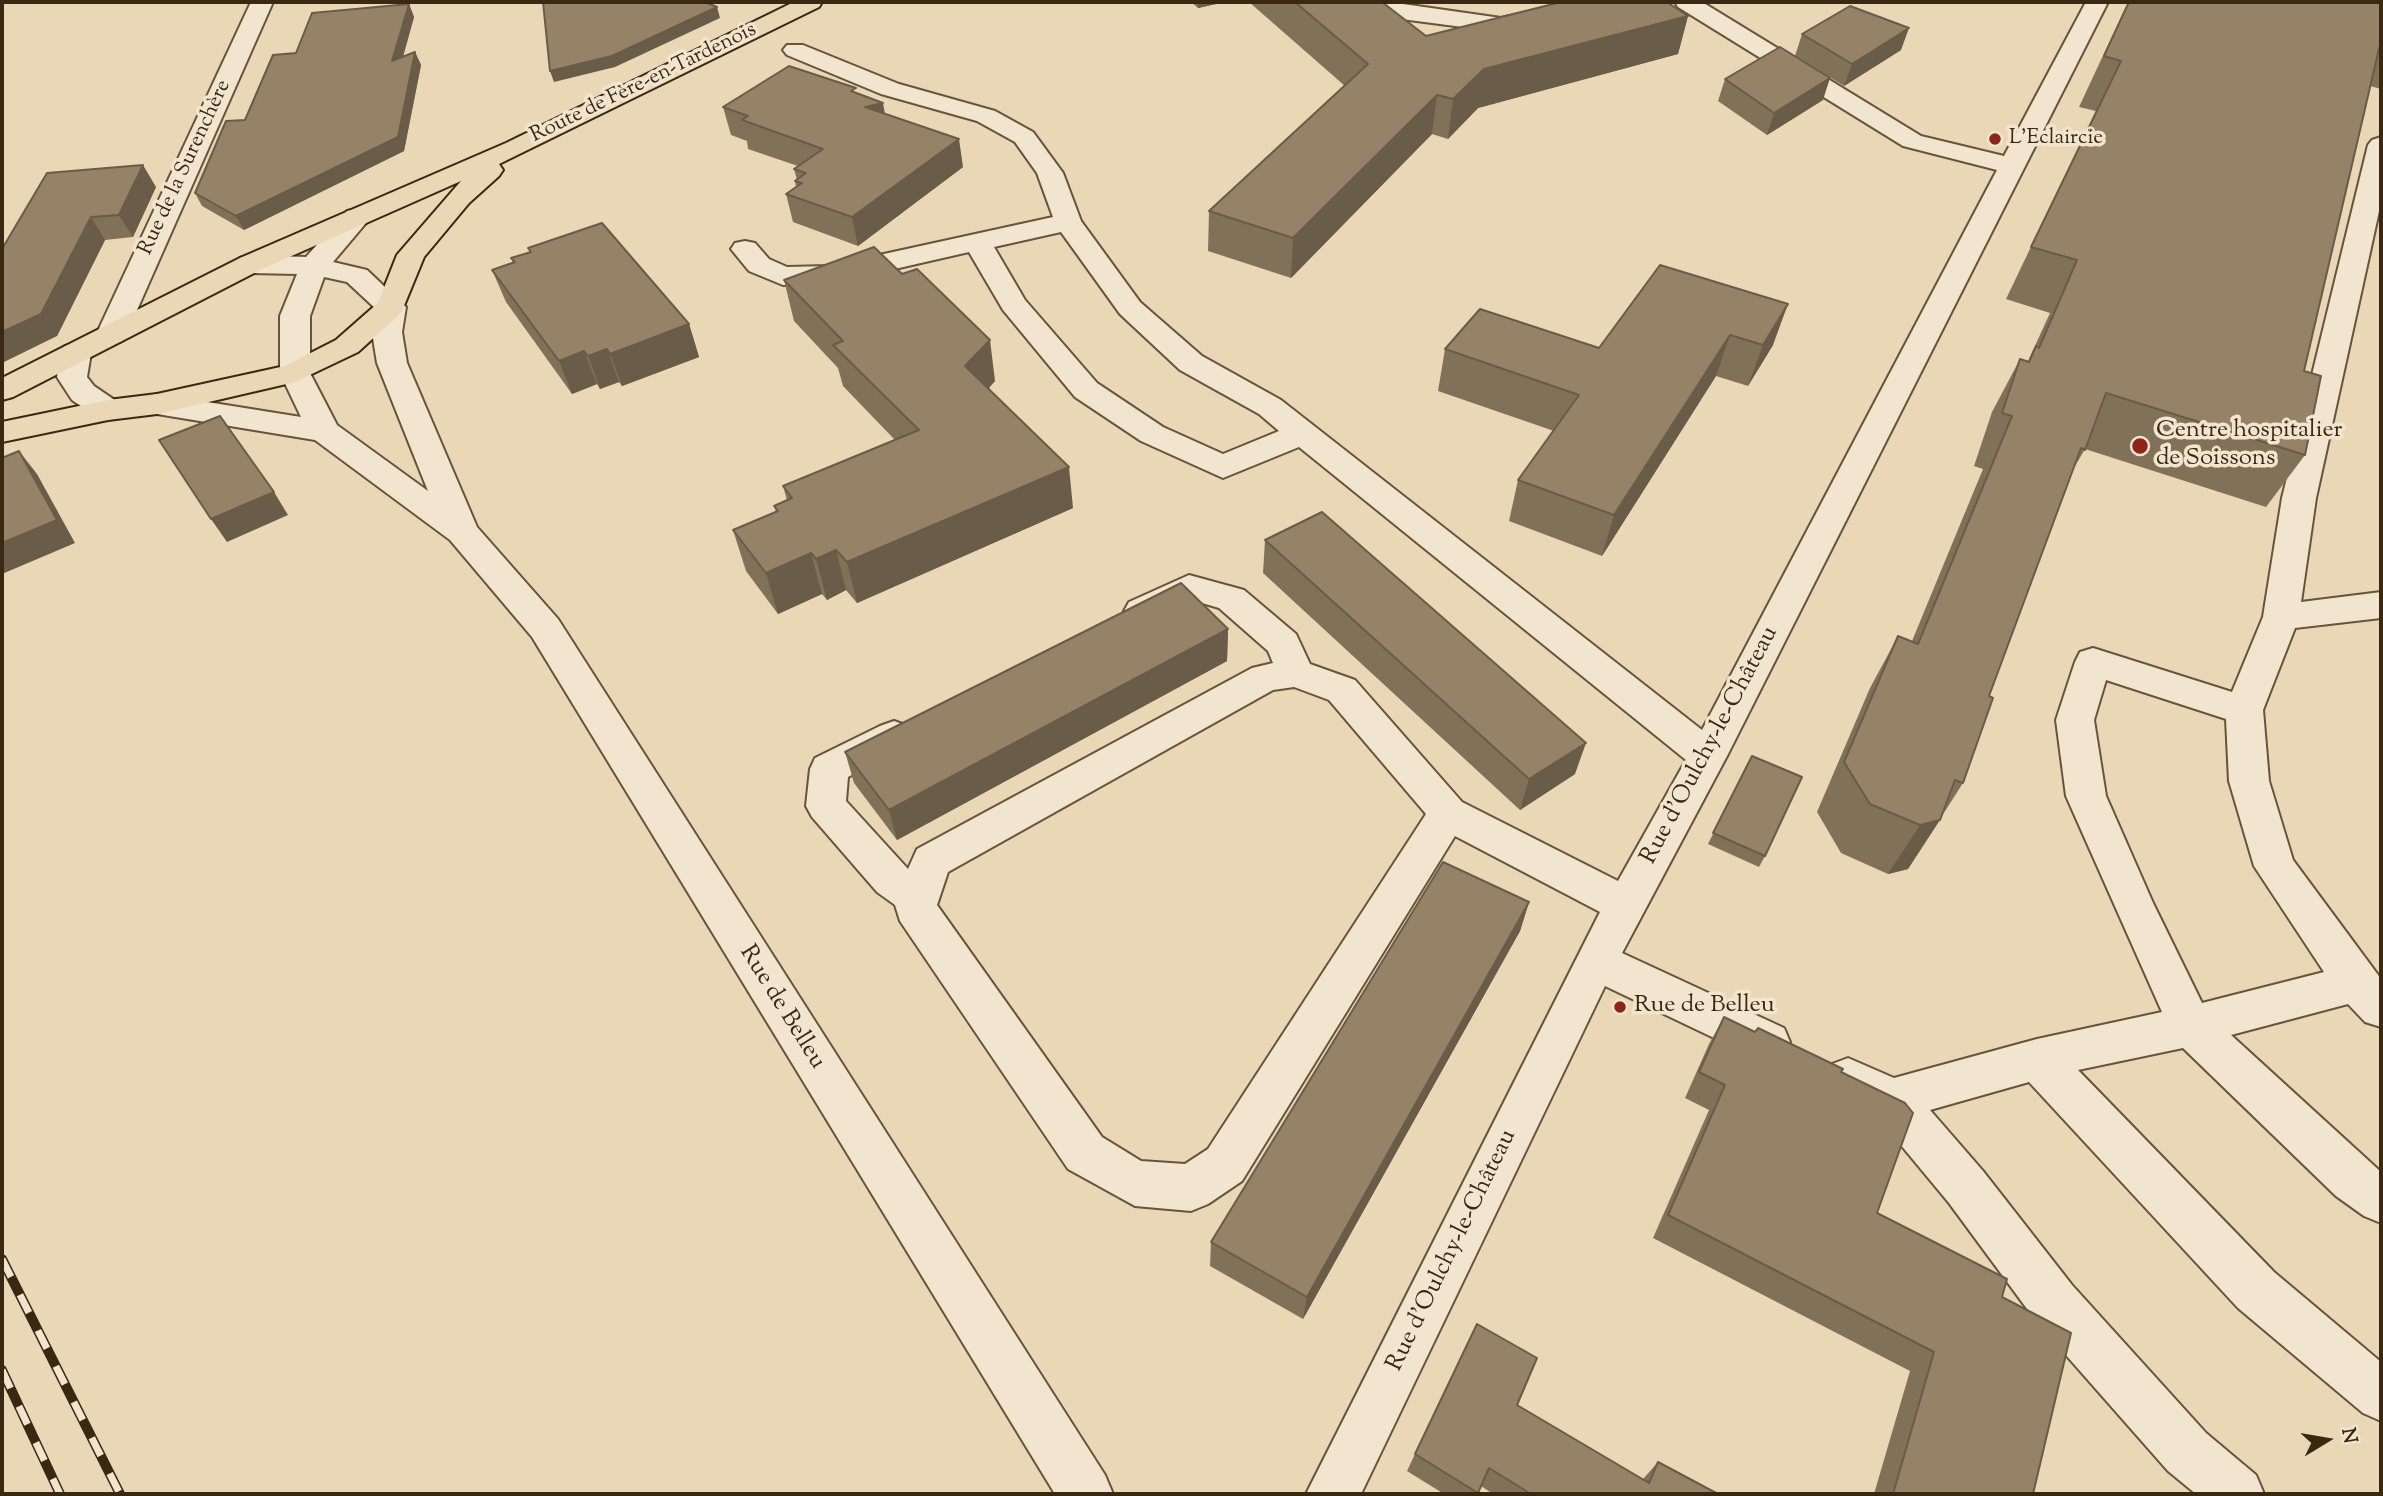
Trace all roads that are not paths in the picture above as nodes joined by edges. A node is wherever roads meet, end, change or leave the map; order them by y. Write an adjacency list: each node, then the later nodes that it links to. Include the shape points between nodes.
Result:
1 (262, 2): 18 (street, Rue de la Surenchère)
2 (811, 2): 9 (main road, Route de Fère-en-Tardenois)
3 (1375, 2): 4 (street, via 1385,10 1501,25)
4 (1602, 2)
5 (1686, 2): 10 (street, via 1912,141)
6 (2096, 2): 10 (street, Rue d'Oulchy-le-Château)
7 (795, 50): 12 (street, via 890,89 986,116 1024,137 1050,173)
8 (2381, 145): 29 (street, via 2299,498)
9 (515, 148): 11 (main road, Route de Fère-en-Tardenois); 17 (main road, Route de Fère-en-Tardenois, via 458,197 411,255)
10 (2012, 166): 34 (street, Rue d'Oulchy-le-Château)
11 (357, 217): 15 (main road, Route de Fère-en-Tardenois); 16 (street)
12 (1068, 222): 13 (street); 26 (street, via 1130,308 1191,363 1270,407)
13 (977, 242): 14 (street, via 829,275 783,276 759,265); 26 (street, via 1013,304 1086,390 1152,434 1223,467)
14 (745, 248)
15 (250, 264): 16 (street, Route de Fère-en-Tardenois); 18 (main road, Route de Fère-en-Tardenois)
16 (314, 266): 17 (street, Route de Fère-en-Tardenois, via 357,276); 20 (street, via 295,316)
17 (391, 307): 20 (main road, Route de Fère-en-Tardenois, via 346,346); 27 (street, Route de Fère-en-Tardenois, via 387,332 392,363)
18 (111, 335): 19 (main road, Route de Fère-en-Tardenois)
19 (76, 353): 21 (main road, Route de Fère-en-Tardenois); 23 (street, via 72,377 83,393)
20 (295, 373): 22 (main road, Route de Fère-en-Tardenois); 24 (street)
21 (2, 390)
22 (157, 404): 23 (main road, Route de Fère-en-Tardenois); 24 (street, Route de Fère-en-Tardenois)
23 (108, 410): 25 (main road, Route de Fère-en-Tardenois)
24 (324, 431): 27 (street, Route de Fère-en-Tardenois)
25 (2, 432)
26 (1300, 434): 34 (street)
27 (462, 532): 45 (street, Rue de Belleu, via 545,628)
28 (2381, 605): 29 (street)
29 (2281, 617): 32 (street)
30 (1114, 625): 31 (street, via 1189,587 1231,599 1283,643)
31 (1296, 673): 35 (street, via 1342,690); 36 (street, via 1265,678 931,861)
32 (2244, 710): 39 (street, via 2249,781 2274,866); 40 (street, via 2093,662 2075,720 2086,796)
33 (928, 719): 36 (street, via 829,769 826,806 892,880)
34 (1708, 756): 37 (street, Rue d'Oulchy-le-Château)
35 (1448, 813): 36 (street, via 1225,1165 1191,1188 1135,1183 1085,1153 915,908); 37 (street)
36 (918, 899)
37 (1626, 905): 38 (street, Rue d'Oulchy-le-Château)
38 (1595, 961): 42 (street); 46 (street, Rue d'Oulchy-le-Château)
39 (2369, 996): 40 (street)
40 (2191, 1026): 41 (street); 43 (street, via 2353,1180)
41 (2037, 1059): 42 (street); 44 (street, via 2256,1290)
42 (1892, 1100): 47 (street, via 1966,1187 2054,1303 2187,1452)
43 (2381, 1200)
44 (2381, 1395)
45 (1086, 1494)
46 (1333, 1494)
47 (2237, 1494)

